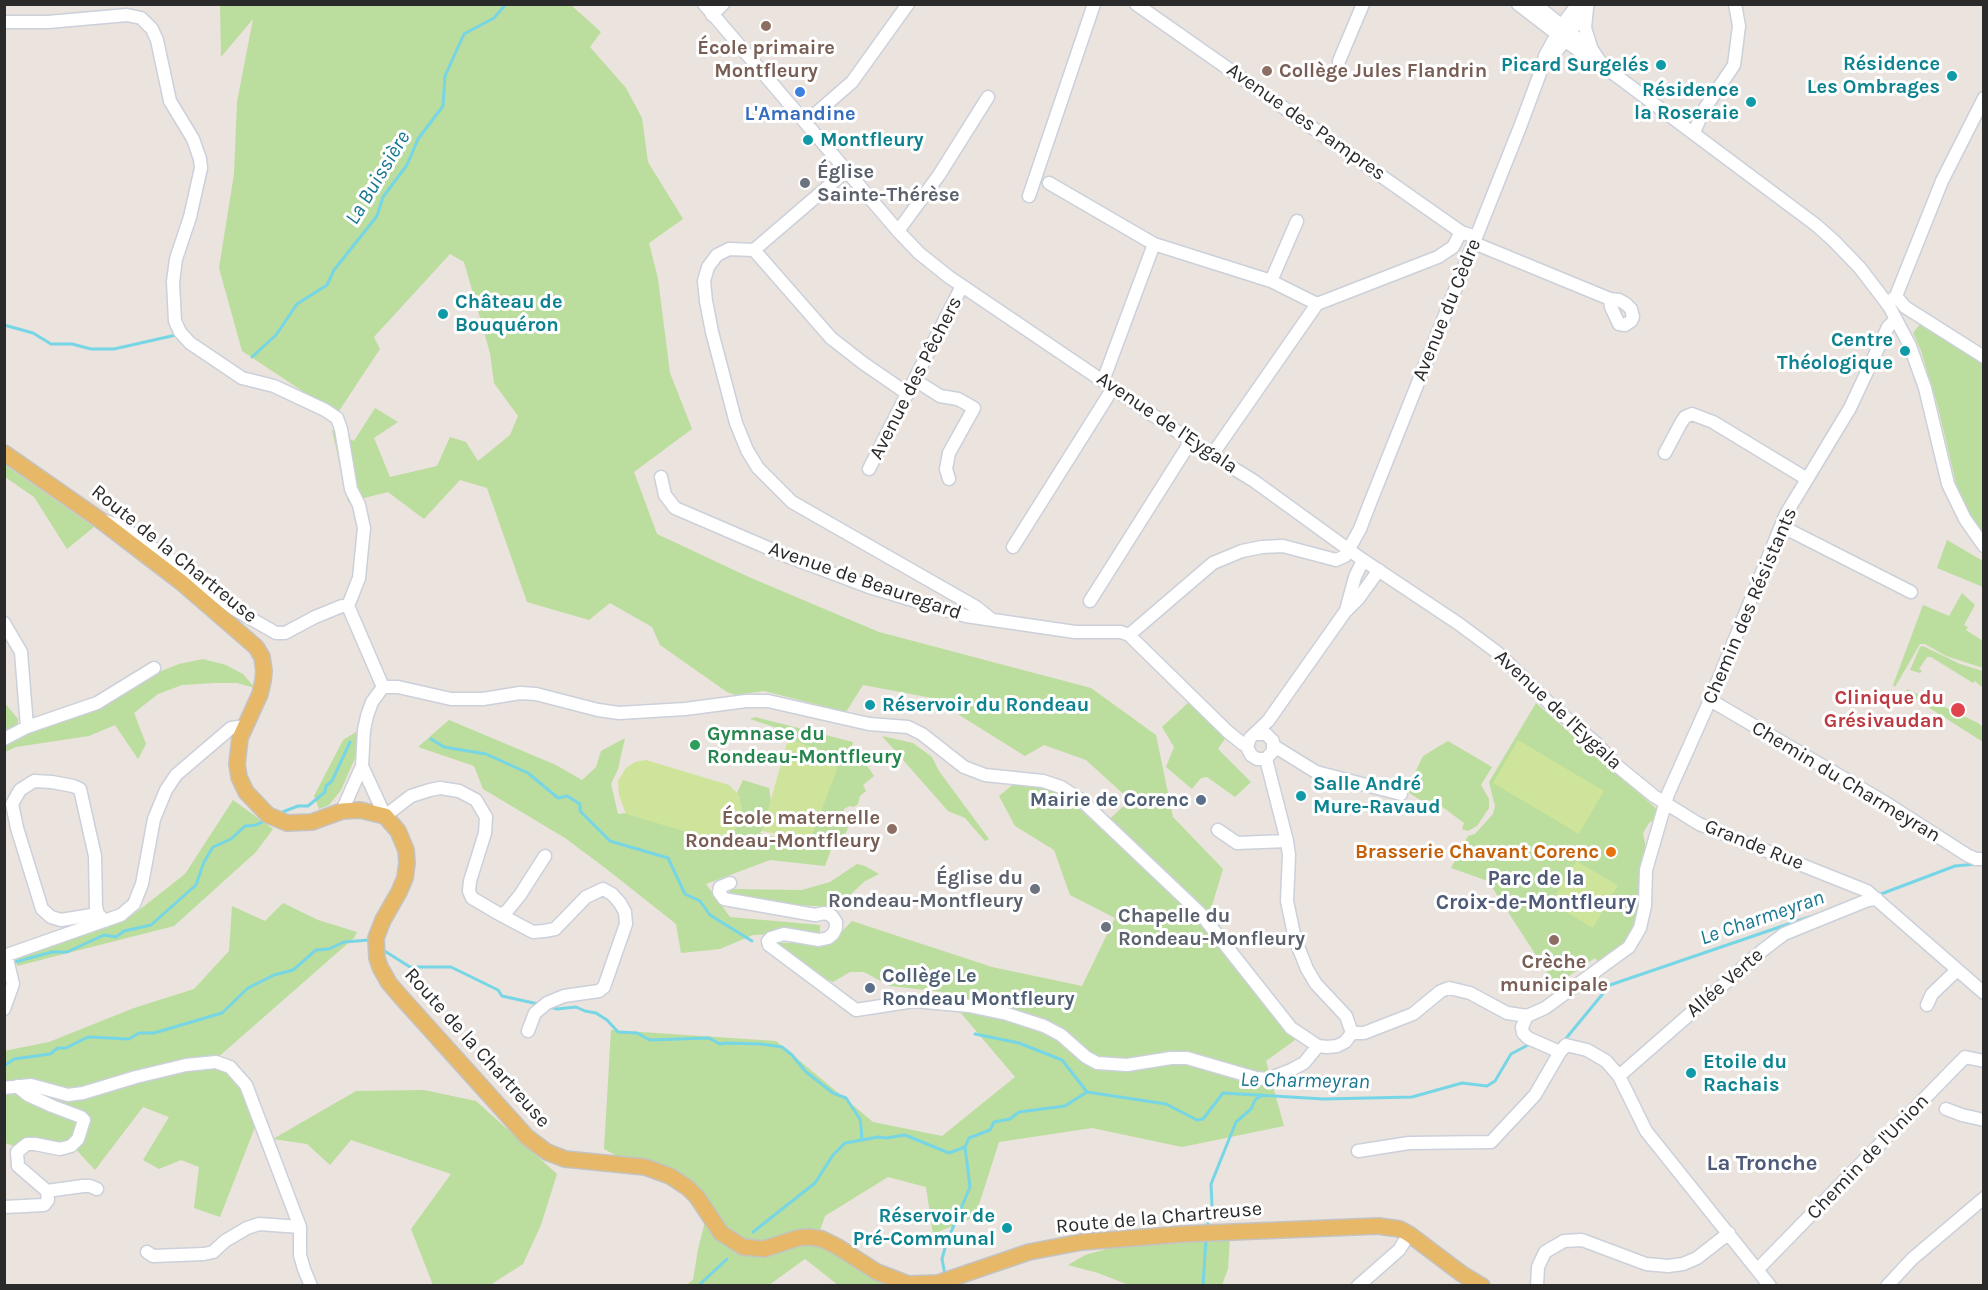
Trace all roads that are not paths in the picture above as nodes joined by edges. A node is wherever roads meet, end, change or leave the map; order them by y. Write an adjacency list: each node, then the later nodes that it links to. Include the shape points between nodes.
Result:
1 (704, 4): 14 (street, Avenue de l'Eygala)
2 (723, 4): 14 (street)
3 (908, 4): 22 (street, via 852,82)
4 (1094, 4): 26 (street)
5 (1136, 4): 29 (street, Avenue des Pampres)
6 (1363, 4): 18 (street)
7 (1518, 4): 16 (street)
8 (1535, 4): 13 (street)
9 (1571, 4): 13 (street)
10 (1578, 4): 16 (street)
11 (1735, 4): 23 (street, via 1738,26 1734,65 1703,111)
12 (1588, 5): 16 (street); 17 (street, via 1585,28)
13 (1546, 13): 16 (street)
14 (712, 15): 22 (street, Avenue de l'Eygala)
15 (4, 22): 61 (street, via 127,15 141,18 152,29 170,101 193,139 201,168 176,259 175,321 190,343 242,378 274,386 337,418 351,489 364,528 359,578)
16 (1563, 33): 17 (street); 19 (street, via 1592,61); 30 (street, Avenue du Cèdre, via 1545,56)
17 (1593, 51): 19 (street)
18 (1339, 61)
19 (1601, 63): 23 (street)
20 (988, 97): 28 (street)
21 (1983, 98): 36 (street, via 1942,181)
22 (806, 122): 24 (street, Avenue de l'Eygala)
23 (1694, 133): 36 (street, via 1834,241)
24 (846, 171): 28 (street, Avenue de l'Eygala); 32 (street)
25 (1049, 183): 31 (street)
26 (1029, 196)
27 (1297, 220): 33 (street)
28 (898, 231): 34 (street, Avenue de l'Eygala)
29 (1461, 232): 30 (street, Avenue des Pampres); 37 (street, via 1453,247 1438,257)
30 (1475, 240): 35 (street, Avenue des Pampres); 56 (street, Avenue du Cèdre)
31 (1154, 244): 33 (street); 41 (street)
32 (754, 250): 42 (street, via 831,338); 63 (street, via 729,249 717,255 704,281 712,332 736,423 758,468 792,502 976,607)
33 (1271, 280): 37 (street)
34 (962, 286): 40 (street, Avenue des Pêchers); 41 (street, Avenue de l'Eygala)
35 (1610, 299)
36 (1892, 301): 38 (street); 39 (street); 51 (street, via 1927,377)
37 (1317, 304): 46 (street)
38 (1896, 319): 50 (street, Chemin des Résistants, via 1888,327 1850,408); 51 (street, via 1920,370 1948,484)
39 (1983, 357)
40 (915, 380): 42 (street, Avenue des Pêchers); 49 (street, via 940,396 975,408 949,453)
41 (1108, 384): 43 (street, Avenue de l'Eygala); 55 (street)
42 (908, 394): 47 (street, Avenue des Pêchers)
43 (1191, 441): 46 (street, Avenue de l'Eygala); 60 (street)
44 (4, 453): 52 (main road, Route de la Chartreuse)
45 (1665, 453): 50 (street, via 1681,423 1692,414 1713,422)
46 (1212, 455): 56 (street, Avenue de l'Eygala)
47 (869, 470)
48 (661, 477): 63 (street, Avenue de Beauregard, via 665,495 675,508 732,534 869,587 942,610)
49 (949, 479)
50 (1807, 479): 53 (street, Chemin des Résistants)
51 (1954, 494): 54 (street)
52 (100, 520): 61 (street, via 120,525 234,609 276,633 285,633 315,616); 70 (main road, Route de la Chartreuse, via 181,582 256,647 262,657 263,681)
53 (1781, 526): 59 (street); 68 (street, Chemin des Résistants)
54 (1983, 546)
55 (1013, 547)
56 (1349, 549): 57 (street, Avenue de l'Eygala); 65 (street, via 1336,560 1283,546 1225,557)
57 (1363, 560): 58 (street, Avenue de l'Eygala); 62 (street)
58 (1379, 570): 62 (street); 79 (street, Avenue de l'Eygala, via 1498,653 1616,765)
59 (1911, 592)
60 (1090, 601)
61 (348, 606): 67 (street)
62 (1345, 612): 69 (street)
63 (992, 620): 65 (street, Avenue de Beauregard)
64 (4, 623): 71 (street, via 21,652)
65 (1129, 635): 75 (street)
66 (154, 668): 71 (street, via 97,703)
67 (383, 687): 77 (street, via 367,716); 98 (street, via 466,700 536,694 598,711 619,712 768,701 868,724 908,727 964,767 985,775 1042,781 1080,799 1194,907 1278,1013)
68 (1710, 700): 79 (street, Chemin des Résistants); 85 (street, Chemin du Charmeyran, via 1967,855)
69 (1268, 721): 72 (street); 74 (street)
70 (245, 726): 80 (main road, Route de la Chartreuse, via 240,738 239,777 246,792 268,815 287,824 303,824); 89 (street, via 231,728 176,775 154,819 142,884 134,904 121,915)
71 (27, 727): 73 (street)
72 (1256, 734): 74 (street, via 1264,733); 75 (street)
73 (4, 739)
74 (1272, 742): 76 (street, via 1272,754); 78 (street, via 1316,772)
75 (1247, 745): 76 (street, via 1254,758)
76 (1266, 759): 83 (street)
77 (362, 766): 80 (street); 81 (street)
78 (1401, 794)
79 (1666, 804): 87 (street, Grande Rue, via 1699,824 1826,873); 95 (street, Chemin des Résistants, via 1646,870 1640,928 1629,947 1545,1008)
80 (342, 811): 81 (main road, Route de la Chartreuse, via 360,810)
81 (385, 816): 88 (street, via 411,796 440,788 459,791 476,800 486,817 485,833 469,891 472,898); 115 (main road, Route de la Chartreuse, via 398,831 407,863 405,878 376,938 380,966 401,997 539,1147 566,1159 645,1167 670,1176 697,1197 721,1233 743,1247 764,1249 798,1238 822,1239 900,1282)
82 (1218, 830): 83 (street, via 1237,843)
83 (1287, 841): 97 (street, via 1287,901 1295,939 1312,976 1346,1017)
84 (545, 856): 88 (street, via 520,895)
85 (1983, 859)
86 (730, 883): 98 (street, via 720,887 724,899 832,916 836,928 828,938 784,934 771,938 769,945 856,1010 914,1001 969,1006 1044,1026 1097,1063 1127,1065 1187,1058 1268,1079 1304,1063)
87 (1877, 899): 91 (street, Grande Rue); 101 (street, Allée Verte, via 1784,934)
88 (501, 915): 96 (street, via 533,932 555,929 586,897 603,889 626,912 626,924 604,987 547,1004 535,1013)
89 (102, 918): 89 (street, via 95,896 95,856 80,789 34,781 20,790 12,804 42,909 61,920); 90 (street)
90 (5, 956): 94 (street, via 13,984)
91 (1957, 970): 92 (street, Grande Rue); 93 (street, via 1932,994)
92 (1983, 993)
93 (1927, 1005)
94 (4, 1009)
95 (1527, 1016): 97 (street, via 1507,1013 1470,993 1449,988 1413,1014 1364,1033); 99 (street, via 1523,1033)
96 (528, 1031)
97 (1352, 1033): 98 (street, via 1337,1046)
98 (1318, 1046)
99 (1560, 1052): 101 (street, via 1566,1045 1587,1050 1606,1061); 105 (street, via 1535,1095 1491,1142 1409,1143)
100 (1983, 1061): 114 (street, Chemin de l'Union, via 1965,1057)
101 (1619, 1076): 111 (street, via 1646,1131)
102 (11, 1087): 107 (street, via 84,1120 78,1139 71,1146 60,1149 27,1144 17,1152 18,1166); 110 (street, via 32,1085 68,1095 186,1065 225,1064 246,1085)
103 (1946, 1109): 104 (street)
104 (1983, 1120)
105 (1358, 1151)
106 (97, 1190): 107 (street, via 83,1186)
107 (47, 1191): 109 (street, via 44,1205)
108 (1983, 1198): 121 (street, via 1912,1259)
109 (4, 1207)
110 (300, 1227): 113 (street, via 260,1224 204,1254 153,1256); 116 (street, via 300,1256)
111 (1729, 1233): 114 (street); 119 (street, via 1697,1258 1668,1266 1646,1264 1570,1239 1545,1251 1538,1267)
112 (1409, 1234): 115 (main road, Route de la Chartreuse, via 1378,1226 1106,1239 1029,1252); 117 (street, via 1399,1250); 118 (main road, Route de la Chartreuse)
113 (147, 1252)
114 (1758, 1269): 120 (street)
115 (950, 1282)
116 (311, 1286)
117 (1358, 1286)
118 (1482, 1286)
119 (1537, 1286)
120 (1770, 1286)
121 (1887, 1286)

